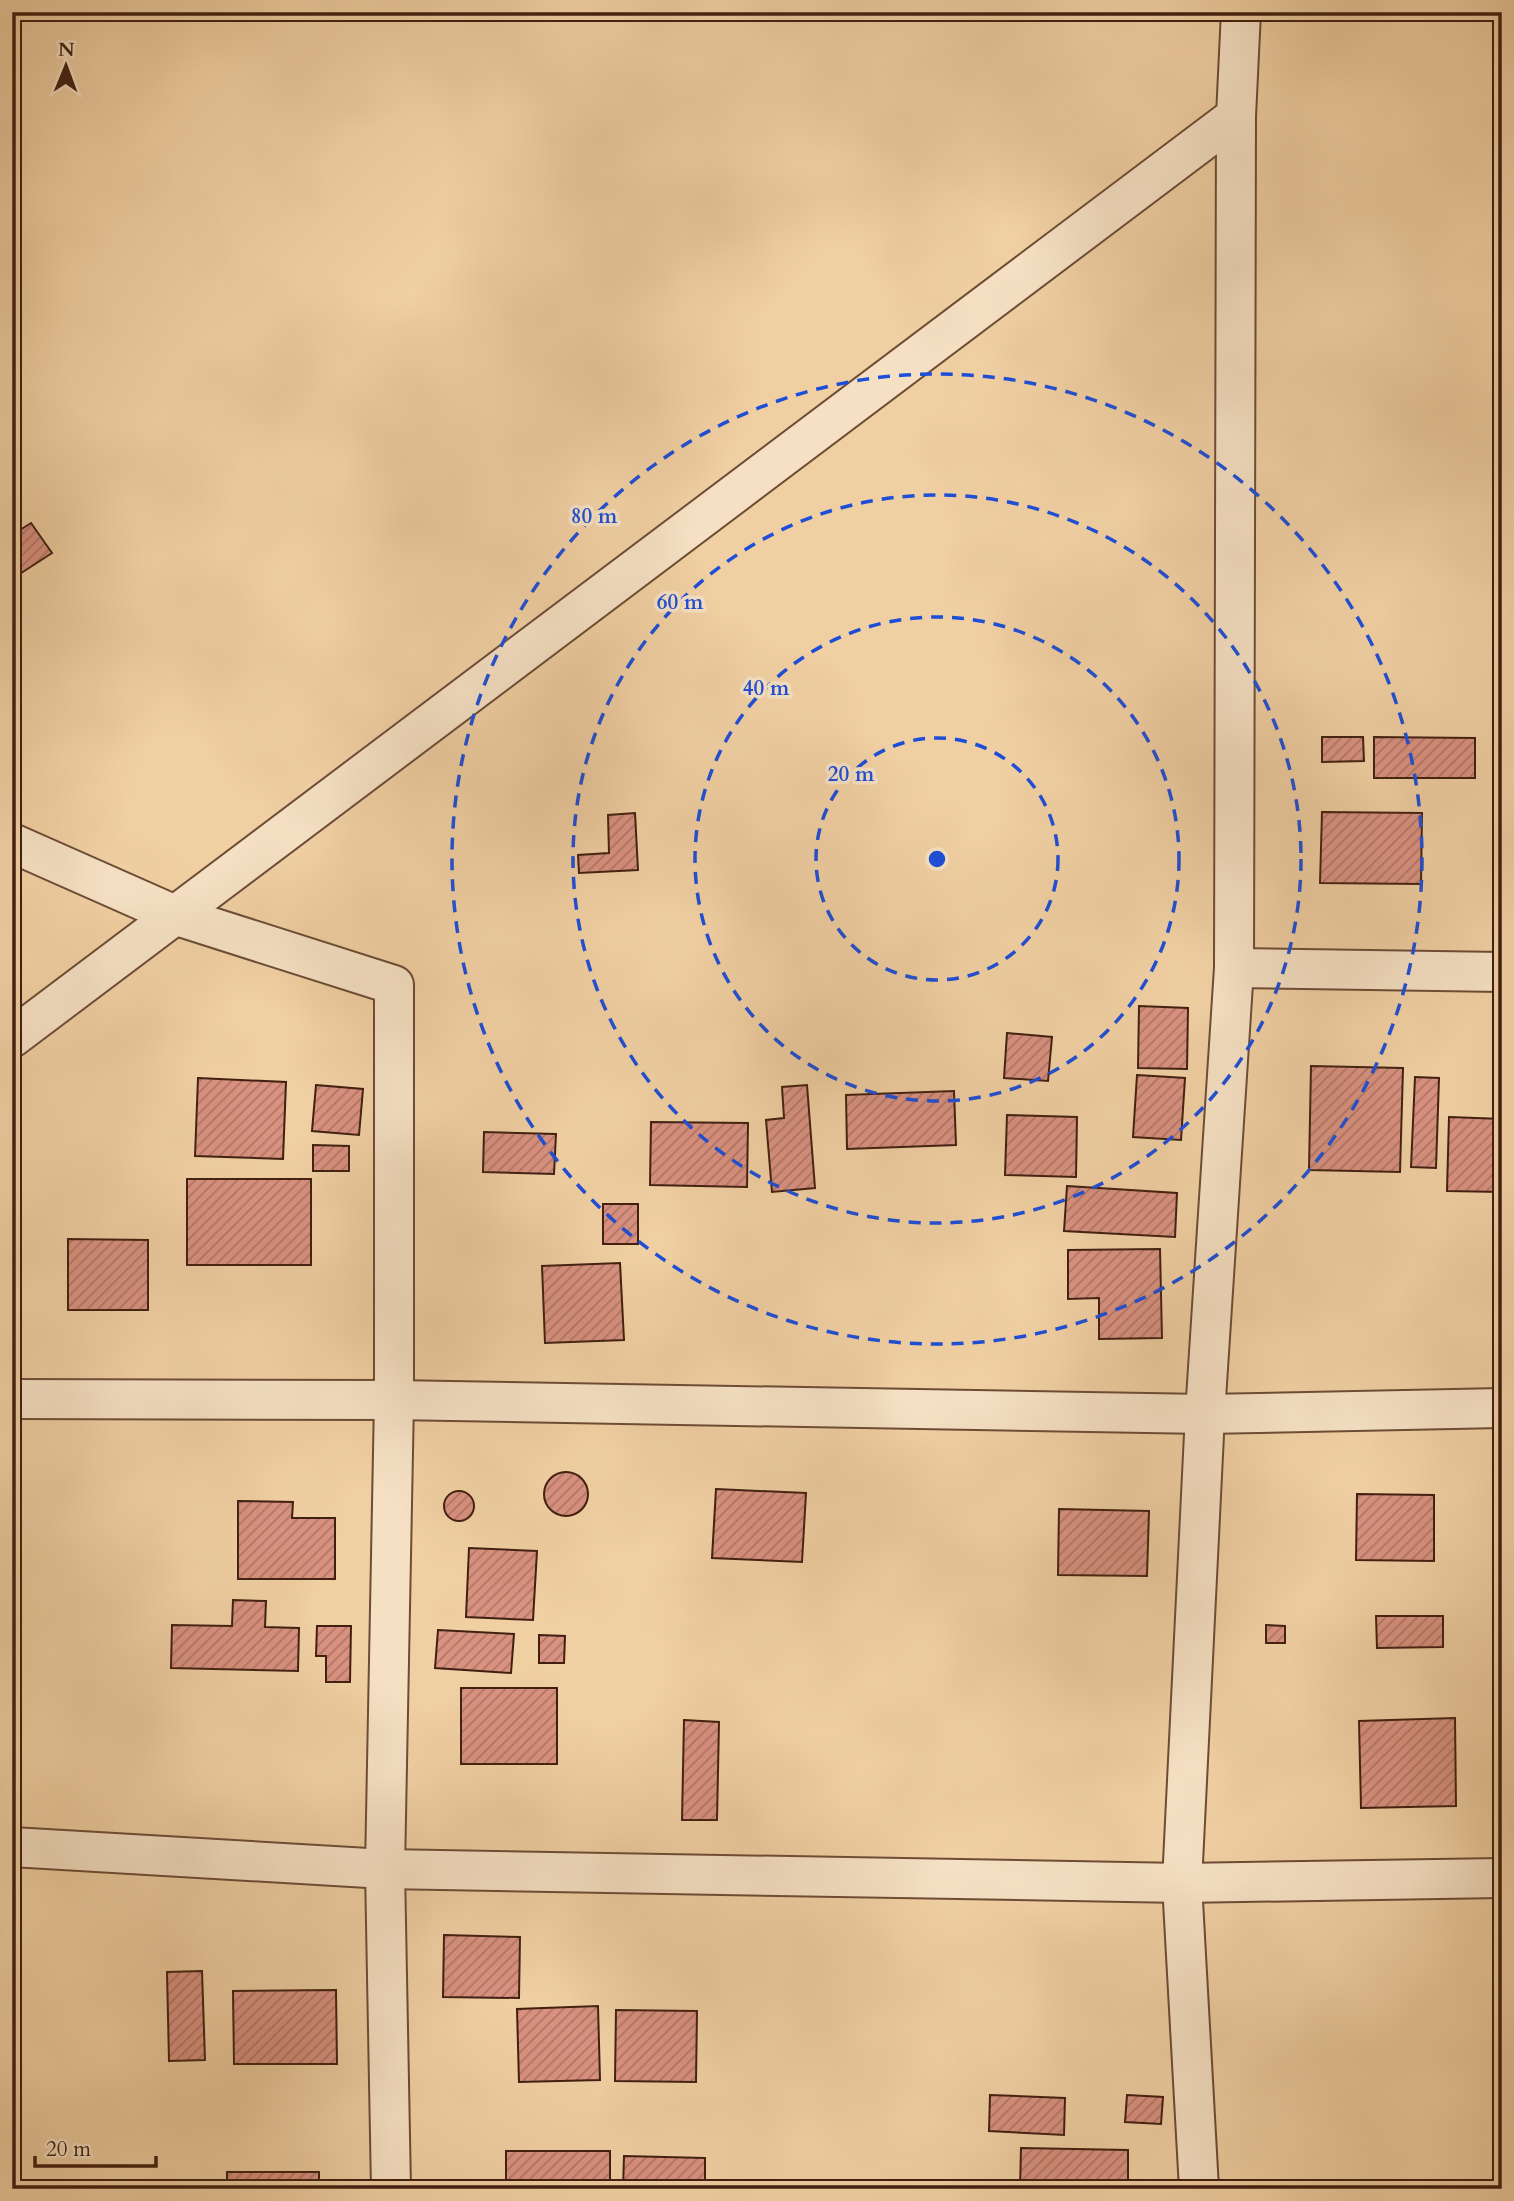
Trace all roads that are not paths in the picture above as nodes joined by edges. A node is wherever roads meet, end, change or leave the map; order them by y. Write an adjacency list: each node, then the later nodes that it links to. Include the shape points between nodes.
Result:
1 (1241, 12): 2 (street)
2 (1236, 116): 4 (street); 5 (street)
3 (12, 843): 4 (street)
4 (177, 916): 7 (street); 9 (street, via 394,985)
5 (1234, 968): 6 (street); 11 (street)
6 (1502, 972)
7 (12, 1038)
8 (12, 1399): 9 (street)
9 (394, 1400): 11 (street); 13 (street)
10 (1502, 1408): 11 (street)
11 (1205, 1414): 15 (street)
12 (12, 1847): 13 (street)
13 (385, 1869): 15 (street); 16 (street)
14 (1502, 1878): 15 (street)
15 (1182, 1882): 17 (street)
16 (391, 2189)
17 (1199, 2189)

